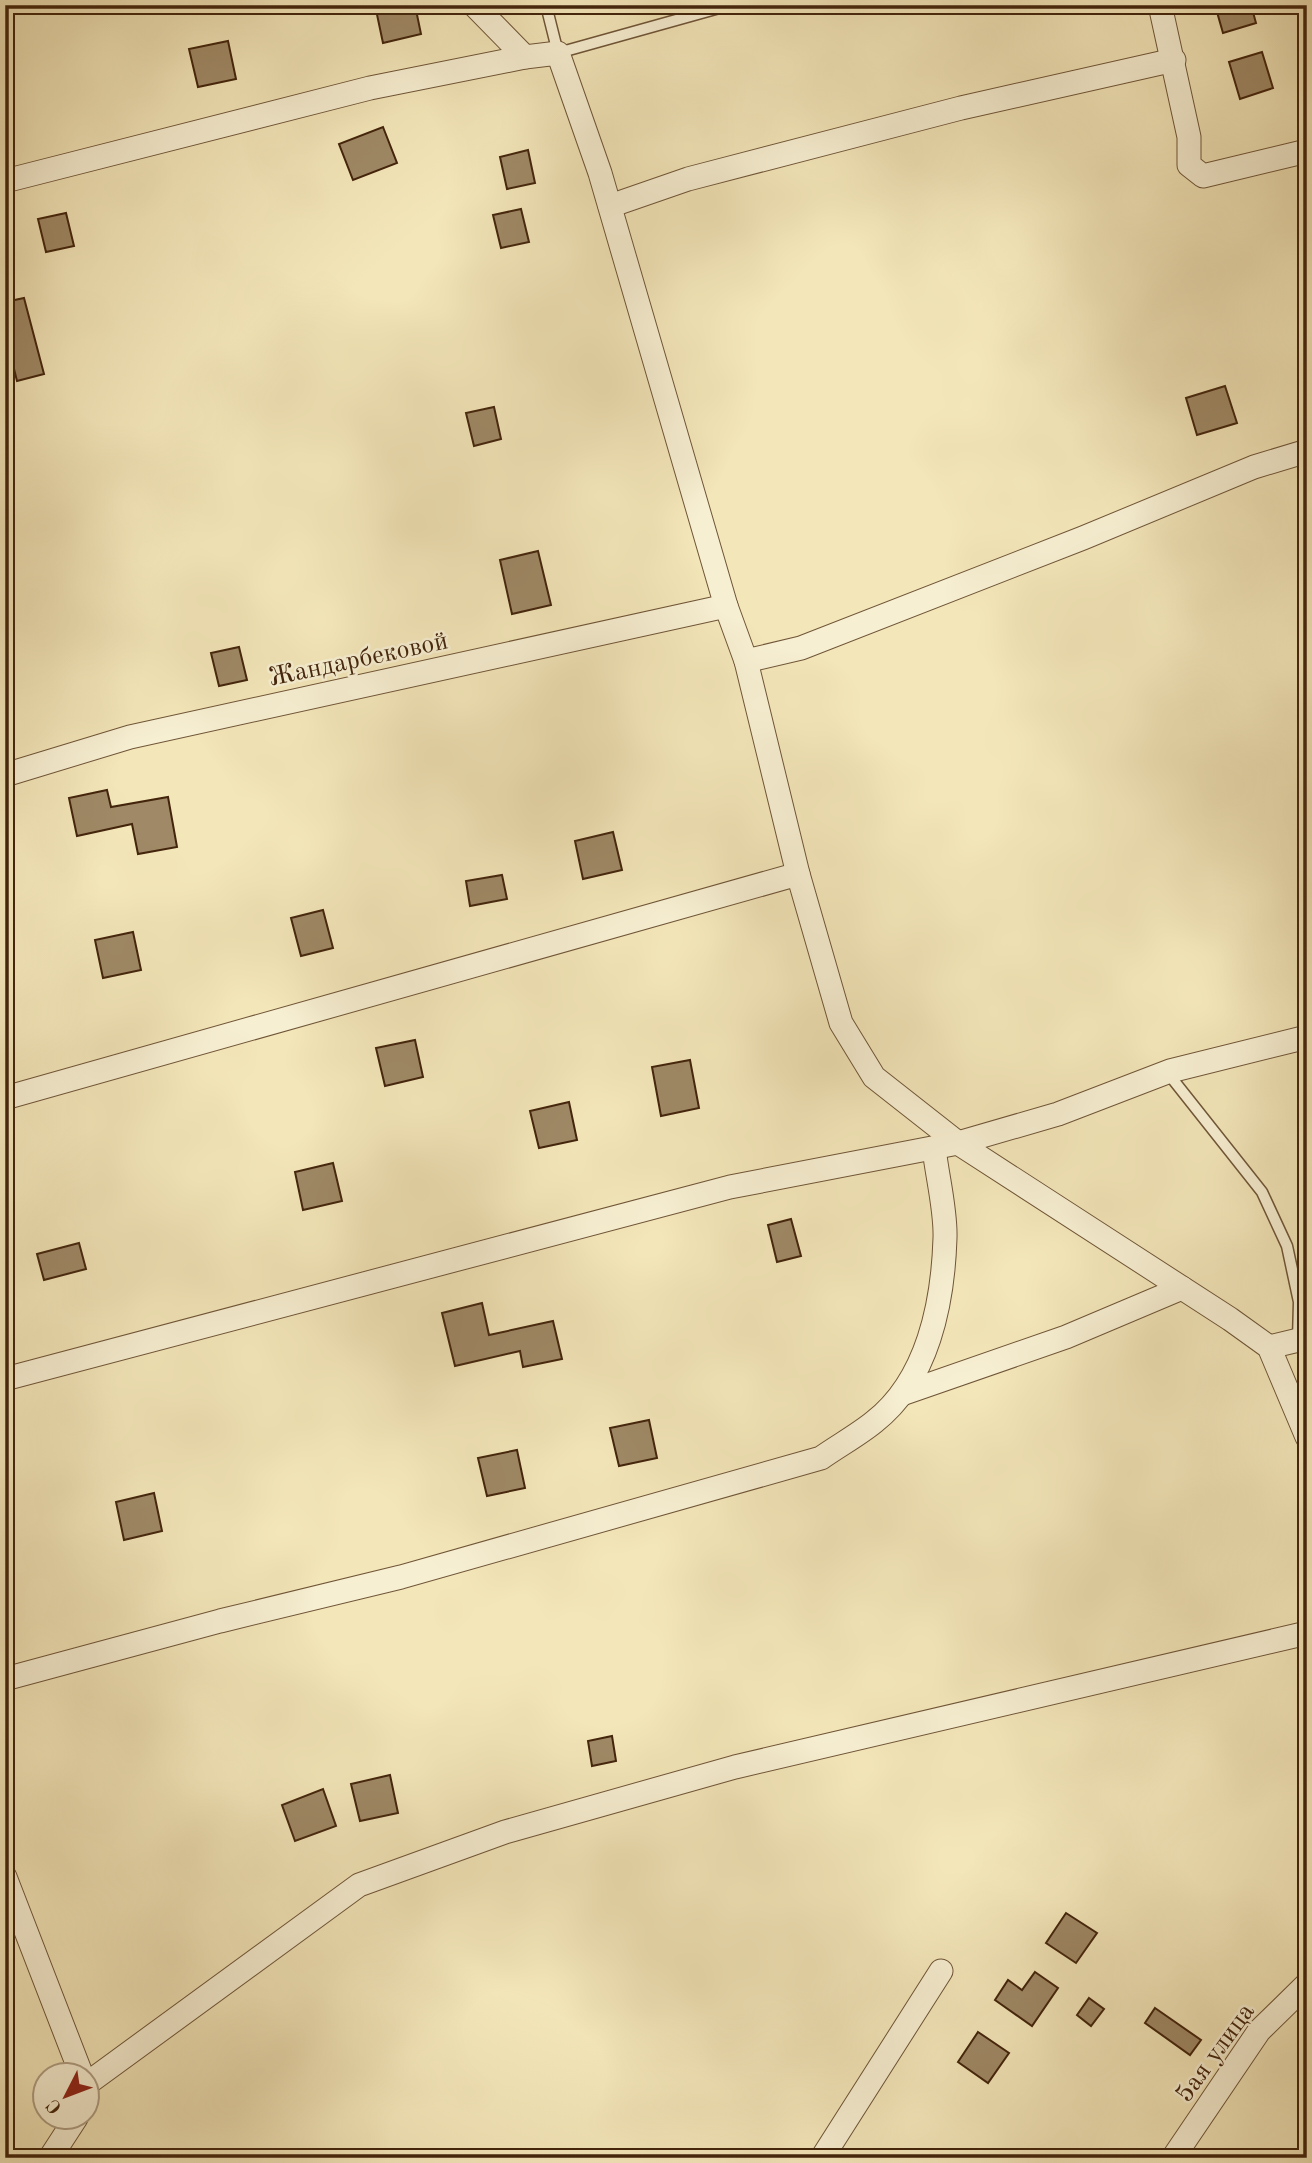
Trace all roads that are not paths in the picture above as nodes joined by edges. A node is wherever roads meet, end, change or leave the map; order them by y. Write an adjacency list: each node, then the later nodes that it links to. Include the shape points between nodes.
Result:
1 (474, 5): 6 (street)
2 (546, 5): 5 (lane)
3 (730, 5): 5 (lane)
4 (1160, 5): 7 (street)
5 (558, 53): 6 (street); 10 (street)
6 (525, 57): 9 (street, via 370,88)
7 (1174, 61): 8 (street, via 1189,137 1189,165 1203,176); 10 (street, via 922,118 688,179)
8 (1307, 151)
9 (5, 181)
10 (610, 206): 12 (street)
11 (1307, 451): 13 (street, via 1254,467 802,648)
12 (726, 607): 13 (street); 14 (street, Жандарбековой, via 130,737)
13 (746, 661): 15 (street)
14 (5, 775)
15 (798, 874): 18 (street); 19 (street, via 841,1023 874,1077)
16 (1307, 1037): 17 (street)
17 (1167, 1072): 19 (street, via 1058,1114); 22 (lane, via 1262,1192 1287,1246)
18 (5, 1097)
19 (958, 1143): 20 (street); 21 (street)
20 (934, 1148): 24 (street, via 730,1187); 25 (street, via 945,1236 937,1314 915,1375)
21 (1182, 1288): 23 (street); 25 (street, via 1066,1337)
22 (1302, 1339): 23 (street)
23 (1269, 1347): 26 (street)
24 (5, 1378)
25 (902, 1394): 28 (street, via 875,1422 821,1458 401,1577)
26 (1307, 1437)
27 (1307, 1633): 33 (street, via 735,1767 505,1832 359,1885)
28 (5, 1679)
29 (5, 1877): 32 (street)
30 (941, 1971): 36 (street)
31 (1307, 1984): 37 (street, 5ая улица, via 1259,2031)
32 (77, 2062)
33 (102, 2073)
34 (67, 2132): 35 (street)
35 (50, 2158)
36 (822, 2158)
37 (1173, 2158)

